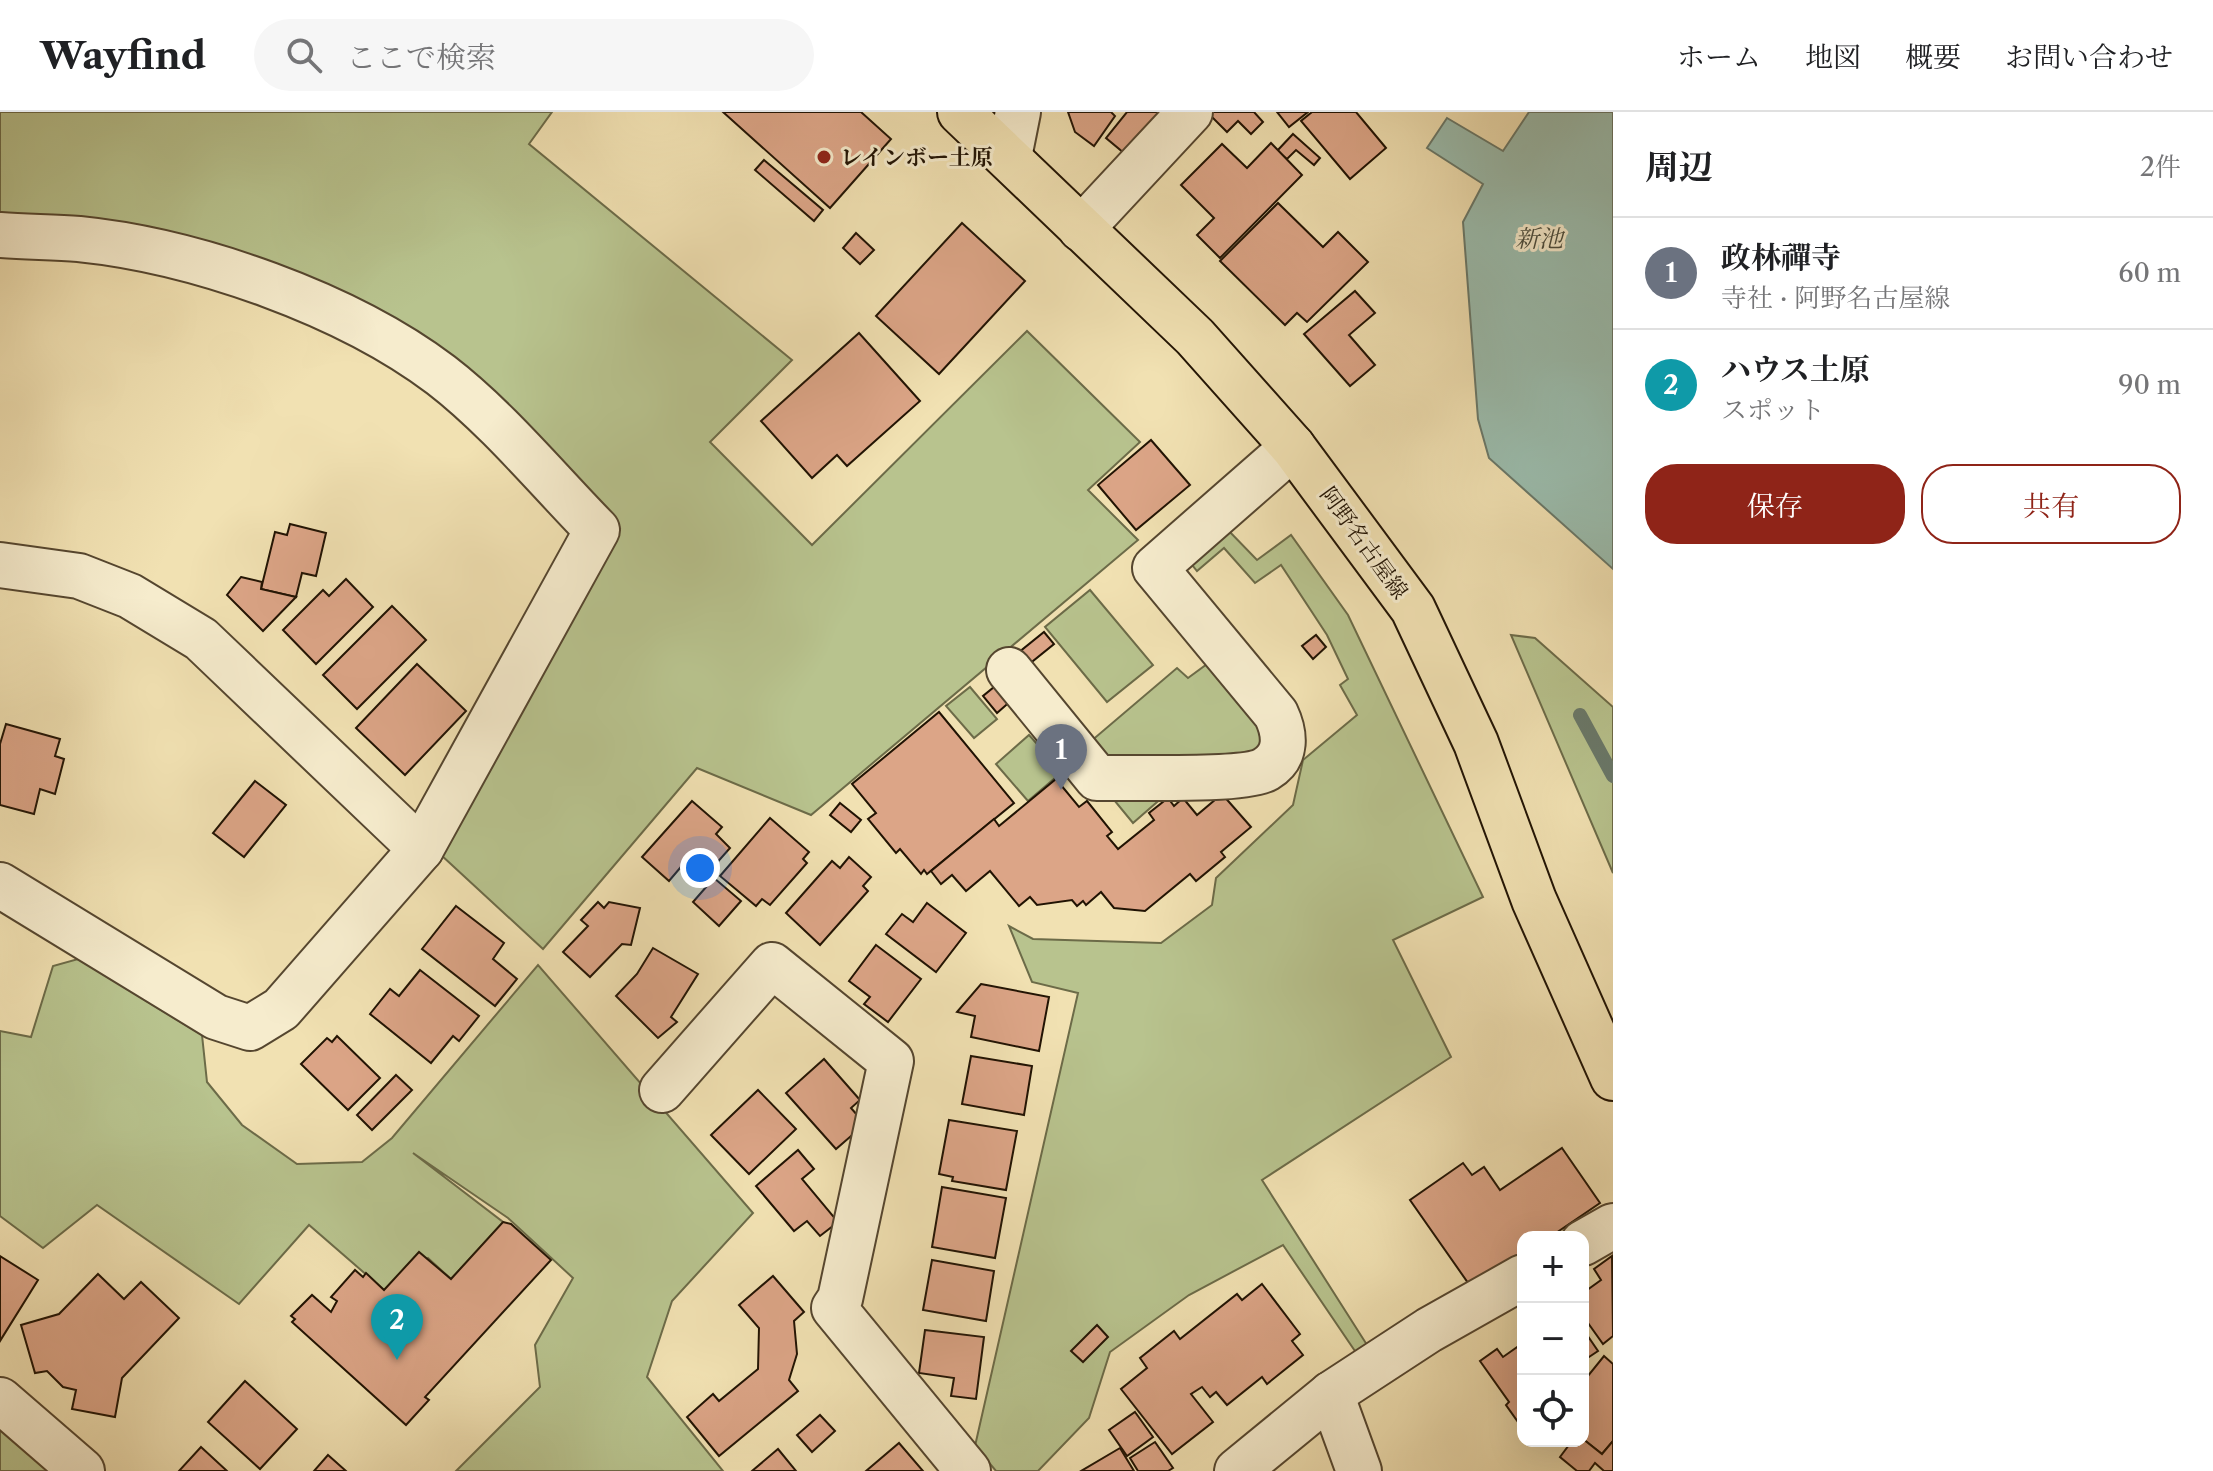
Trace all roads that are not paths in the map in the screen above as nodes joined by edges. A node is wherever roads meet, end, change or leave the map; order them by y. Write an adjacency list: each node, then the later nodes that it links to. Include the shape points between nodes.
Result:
1 (960, 112): 4 (main road, 阿野名古屋線)
2 (1018, 112): 4 (street)
3 (1190, 112): 5 (street)
4 (1009, 157): 5 (main road, 阿野名古屋線)
5 (1081, 229): 7 (main road, 阿野名古屋線, via 1195,337)
6 (0, 235): 10 (street, via 81,239 181,257 308,300 363,326 442,376 597,530)
7 (1293, 447): 9 (street, via 1155,568 1276,714 1286,734 1281,752 1266,769 1097,778); 12 (main road, 阿野名古屋線, via 1413,609 1476,743 1534,900)
8 (0, 565): 10 (street, via 79,576 130,596 201,639)
9 (1009, 670)
10 (421, 849): 11 (street, via 281,1009 250,1028 216,1017)
11 (0, 885)
12 (1613, 1078)
13 (662, 1090): 20 (street, via 772,965 891,1061 834,1308)
14 (1613, 1226): 15 (street)
15 (1589, 1240)
16 (1517, 1280): 17 (street)
17 (1331, 1394): 21 (street); 22 (street)
18 (0, 1400): 19 (street)
19 (82, 1471)
20 (968, 1471)
21 (1237, 1471)
22 (1359, 1471)

